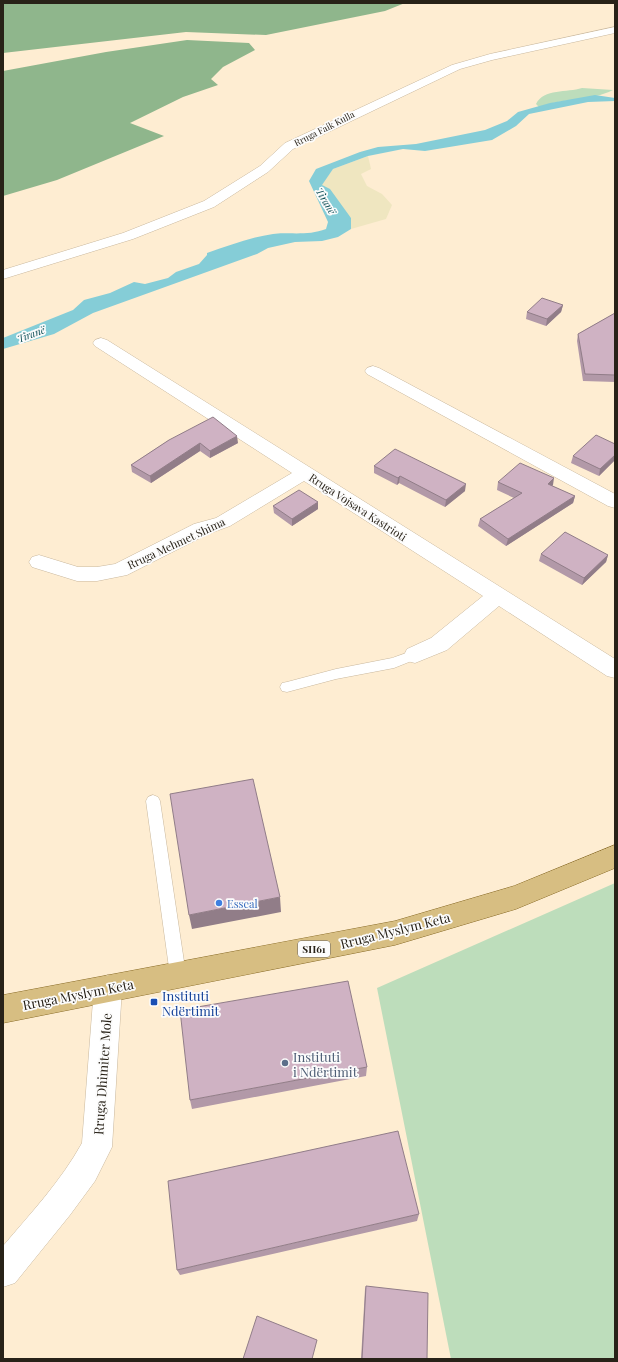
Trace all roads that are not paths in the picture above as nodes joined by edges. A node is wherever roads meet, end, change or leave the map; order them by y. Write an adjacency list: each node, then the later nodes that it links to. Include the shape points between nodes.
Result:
1 (615, 30): 2 (street, Rruga Faik Kulla, via 490,57 436,75 301,139 281,152 264,169 209,204 128,236)
2 (3, 275)
3 (101, 343): 5 (street, Rruga Vojsava Kastrioti)
4 (374, 371): 6 (street)
5 (304, 473): 7 (street, Rruga Mehmet Shima, via 223,522 201,529 120,570 77,574); 8 (street, Rruga Vojsava Kastrioti)
6 (615, 502)
7 (39, 562)
8 (497, 596): 9 (street, via 439,644); 10 (street, Rruga Vojsava Kastrioti)
9 (415, 655): 11 (lane, via 394,663 336,674)
10 (615, 670)
11 (287, 688)
12 (153, 801): 14 (lane)
13 (615, 856): 14 (main road, Rruga Myslym Keta / SH61, via 516,897 395,933)
14 (178, 975): 15 (main road, Rruga Myslym Keta / SH61)
15 (108, 988): 16 (main road, Rruga Myslym Keta / SH61); 17 (street, Rruga Dhimiter Mole, via 97,1147 59,1204)
16 (3, 1009)
17 (3, 1271)

